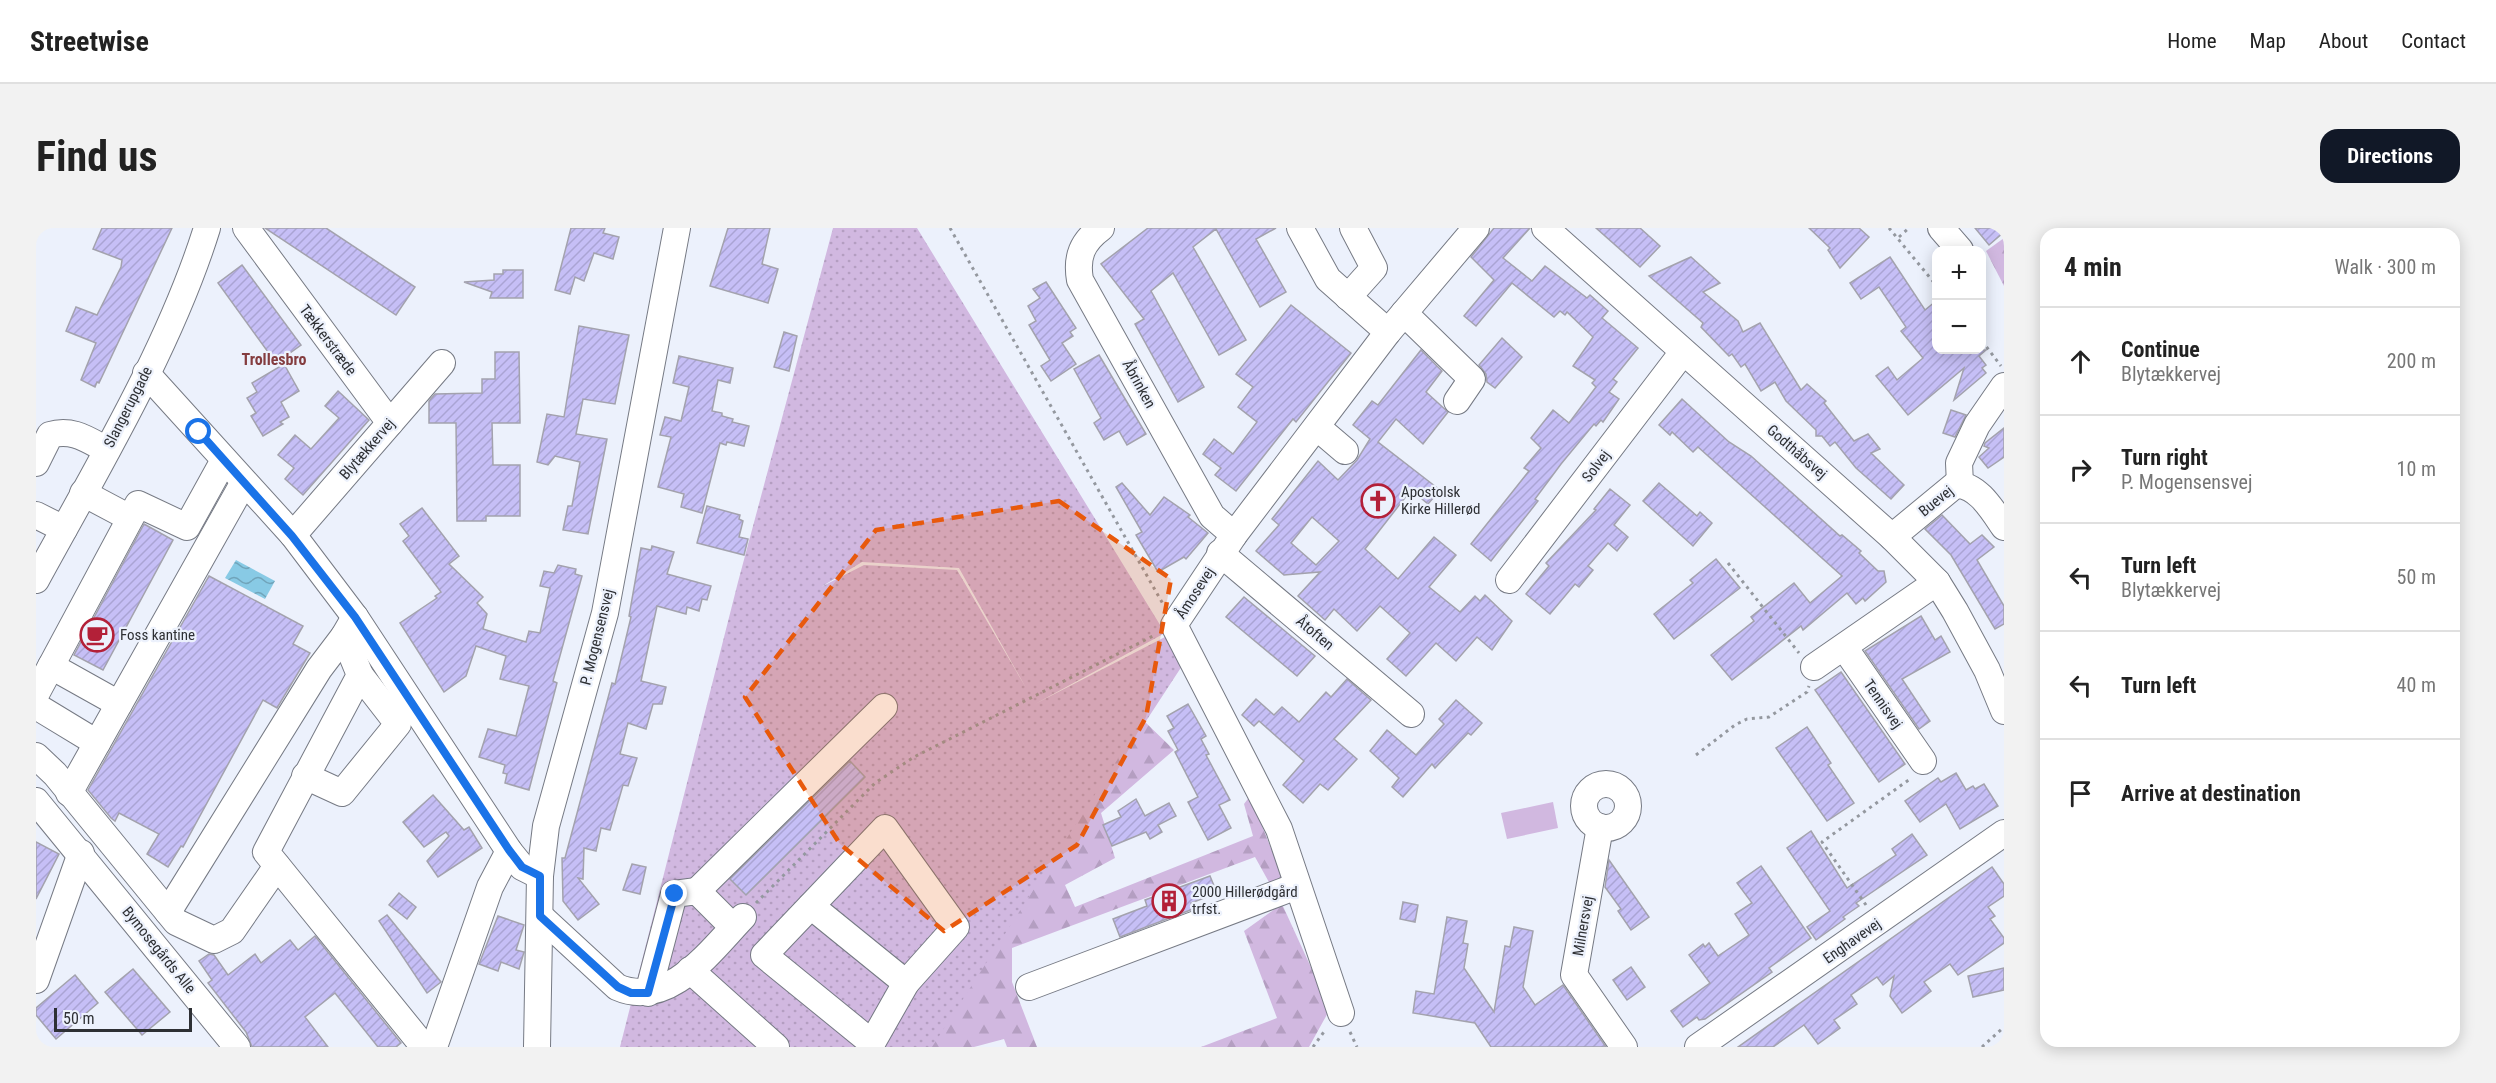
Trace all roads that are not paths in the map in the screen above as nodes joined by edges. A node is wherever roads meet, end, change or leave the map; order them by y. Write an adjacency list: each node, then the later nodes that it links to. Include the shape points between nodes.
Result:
1 (207, 228): 15 (street, Slangerupgade, via 193,274)
2 (246, 228): 18 (street, Tækkerstræde)
3 (677, 228): 62 (street, P. Mogensensvej, via 605,613 546,826)
4 (1101, 228): 35 (street, Åbrinken, via 1080,251 1080,280)
5 (1300, 228): 11 (street, via 1328,279)
6 (1353, 228): 11 (street, via 1374,268)
7 (1476, 228): 12 (street, Åmosevej)
8 (1545, 228): 13 (street, Godthåbsvej)
9 (1941, 228): 10 (street)
10 (1957, 246)
11 (1348, 297): 12 (street)
12 (1396, 323): 17 (street, via 1472,378); 19 (street, Åmosevej)
13 (1683, 352): 34 (street, Godthåbsvej); 37 (street, Solvej)
14 (442, 363): 18 (street, Blytækkervej)
15 (146, 373): 20 (street, Slangerupgade); 22 (street)
16 (2004, 386): 25 (street, via 1977,425 1959,463)
17 (1457, 401)
18 (390, 423): 33 (street, Blytækkervej)
19 (1317, 428): 21 (street); 35 (street, Åmosevej)
20 (107, 450): 23 (street, via 73,433 60,432 51,435); 26 (street, Slangerupgade)
21 (1345, 451)
22 (224, 460): 24 (street); 27 (street)
23 (36, 463)
24 (244, 482): 30 (street); 33 (street)
25 (1960, 484): 31 (street, Buevej, via 1991,507); 34 (street, Buevej)
26 (83, 493): 29 (street); 32 (street, Slangerupgade)
27 (196, 511): 29 (street, via 187,527 138,504); 30 (street)
28 (36, 515): 32 (street)
29 (130, 518): 42 (street)
30 (220, 524): 46 (street)
31 (2004, 526)
32 (64, 529): 36 (street, Slangerupgade)
33 (292, 536): 39 (street)
34 (1892, 537): 38 (street, Godthåbsvej)
35 (1227, 544): 50 (street, Åtoften); 63 (street, Åmosevej, via 1174,625 1279,829)
36 (36, 580)
37 (1509, 580)
38 (1936, 582): 40 (street); 41 (street, Godthåbsvej)
39 (350, 627): 44 (street); 59 (street); 66 (street, via 319,669)
40 (1844, 646): 43 (street); 53 (street, Tennisvej)
41 (1995, 663): 49 (street, Godthåbsvej)
42 (51, 666): 45 (street); 46 (street)
43 (1814, 668)
44 (360, 675): 54 (street); 54 (street, via 398,724 342,793)
45 (36, 694)
46 (119, 704): 51 (street)
47 (36, 706): 51 (street)
48 (884, 707): 64 (street)
49 (2004, 711)
50 (1411, 714)
51 (98, 742): 55 (street)
52 (36, 756): 55 (street)
53 (1923, 761)
54 (305, 776): 61 (street, via 266,852)
55 (69, 793): 66 (street)
56 (36, 801): 60 (street, Bymosegårds Alle)
57 (1600, 826): 80 (street, Milnersvej, via 1574,975)
58 (2004, 833): 81 (street, Enghavevej)
59 (509, 850): 62 (street, via 522,867); 77 (street, via 490,887)
60 (81, 853): 69 (street); 75 (street, Bymosegårds Alle)
61 (277, 866): 66 (street, via 232,930 214,940 176,922); 76 (street)
62 (540, 876): 67 (street, P. Mogensensvej)
63 (1298, 886): 71 (street); 73 (street, Åmosevej)
64 (697, 891): 68 (street, via 738,922); 72 (street, via 675,894)
65 (811, 906): 70 (street); 70 (street, via 885,828 956,927); 74 (street, via 764,955)
66 (168, 912)
67 (540, 916): 72 (street, via 618,987 631,993); 78 (street, P. Mogensensvej)
68 (690, 970): 72 (street, via 663,989); 79 (street)
69 (36, 980)
70 (906, 982): 74 (street)
71 (1029, 987)
72 (648, 993)
73 (1341, 1013)
74 (871, 1045)
75 (237, 1047)
76 (424, 1047)
77 (434, 1047)
78 (537, 1047)
79 (776, 1047)
80 (1624, 1047)
81 (1698, 1047)

